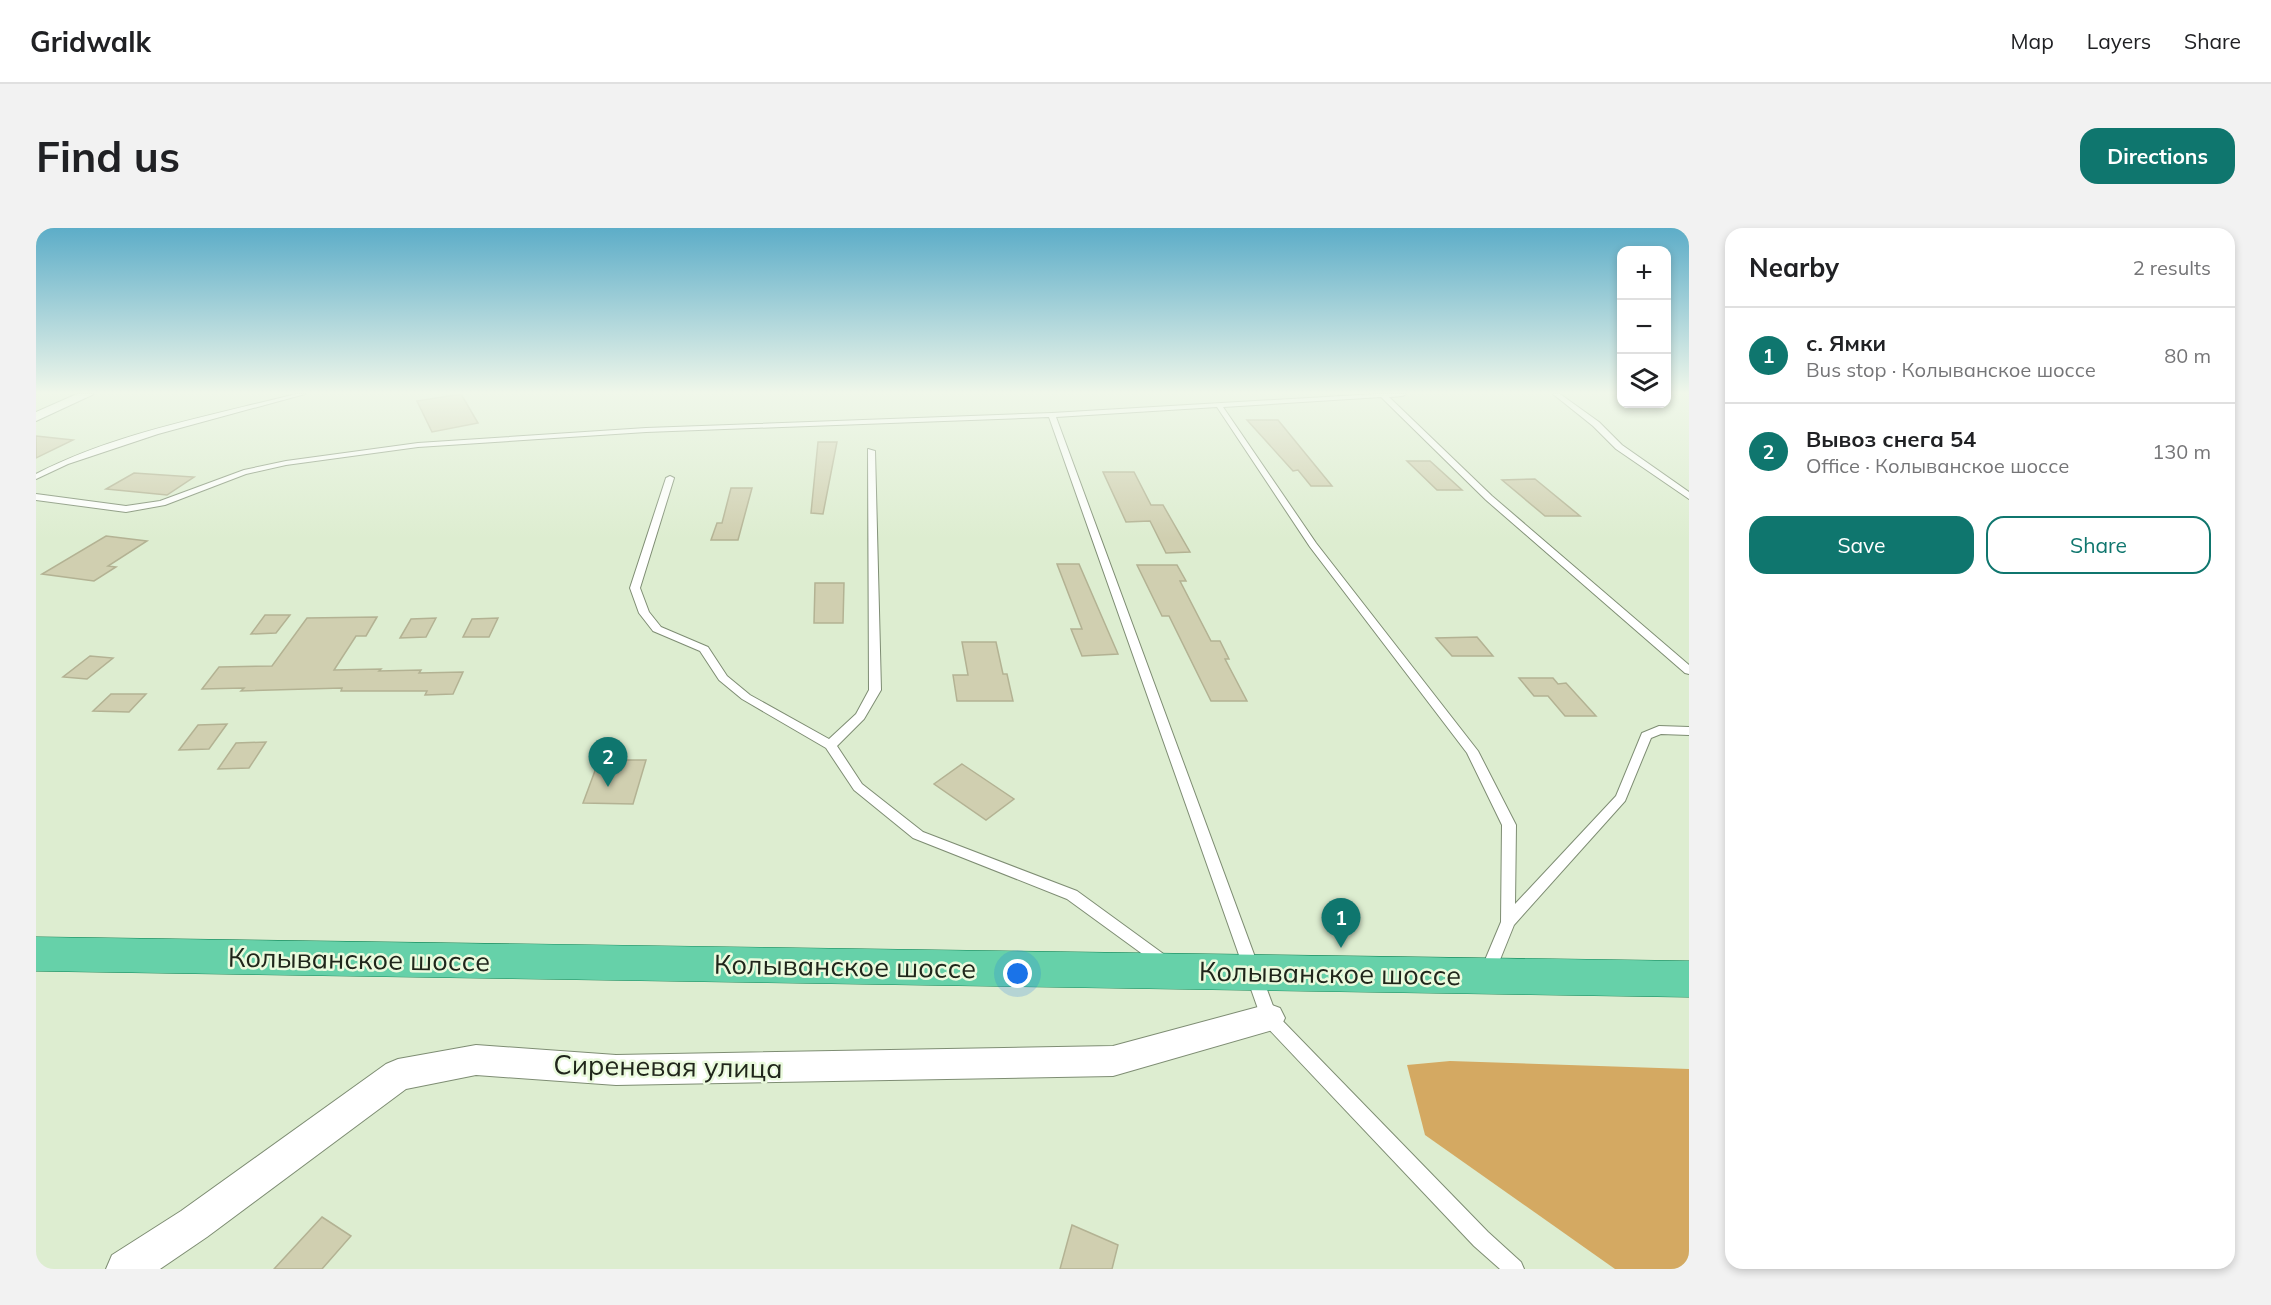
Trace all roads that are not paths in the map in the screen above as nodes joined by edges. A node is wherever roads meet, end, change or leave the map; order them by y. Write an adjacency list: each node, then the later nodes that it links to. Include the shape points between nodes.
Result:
1 (123, 443): 8 (lane, via 65,462)
2 (441, 443): 11 (lane, via 286,462 255,469 162,503 126,509)
3 (1062, 443): 18 (lane)
4 (1244, 443): 15 (lane, via 1313,545 1472,751 1509,825)
5 (1432, 443): 12 (lane, via 1489,498)
6 (1615, 443): 10 (lane)
7 (871, 451): 14 (lane, via 875,690 860,716)
8 (36, 477)
9 (670, 478): 14 (lane, via 635,588 644,613 657,629 704,649 723,678 746,696)
10 (1689, 496)
11 (36, 497)
12 (1689, 671)
13 (1689, 731): 15 (lane, via 1659,730 1646,736 1621,798)
14 (830, 745): 17 (lane, via 858,787 918,836 1072,896)
15 (1508, 922): 19 (lane)
16 (36, 954): 17 (main road, Колыванское шоссе)
17 (1177, 971): 18 (main road, Колыванское шоссе)
18 (1254, 972): 19 (main road, Колыванское шоссе); 21 (lane)
19 (1486, 976): 20 (main road, Колыванское шоссе)
20 (1689, 979)
21 (1269, 1018): 22 (street, Сиреневая улица, via 1113,1061 616,1070 476,1060 398,1075); 23 (lane)
22 (126, 1269)
23 (1514, 1269)

